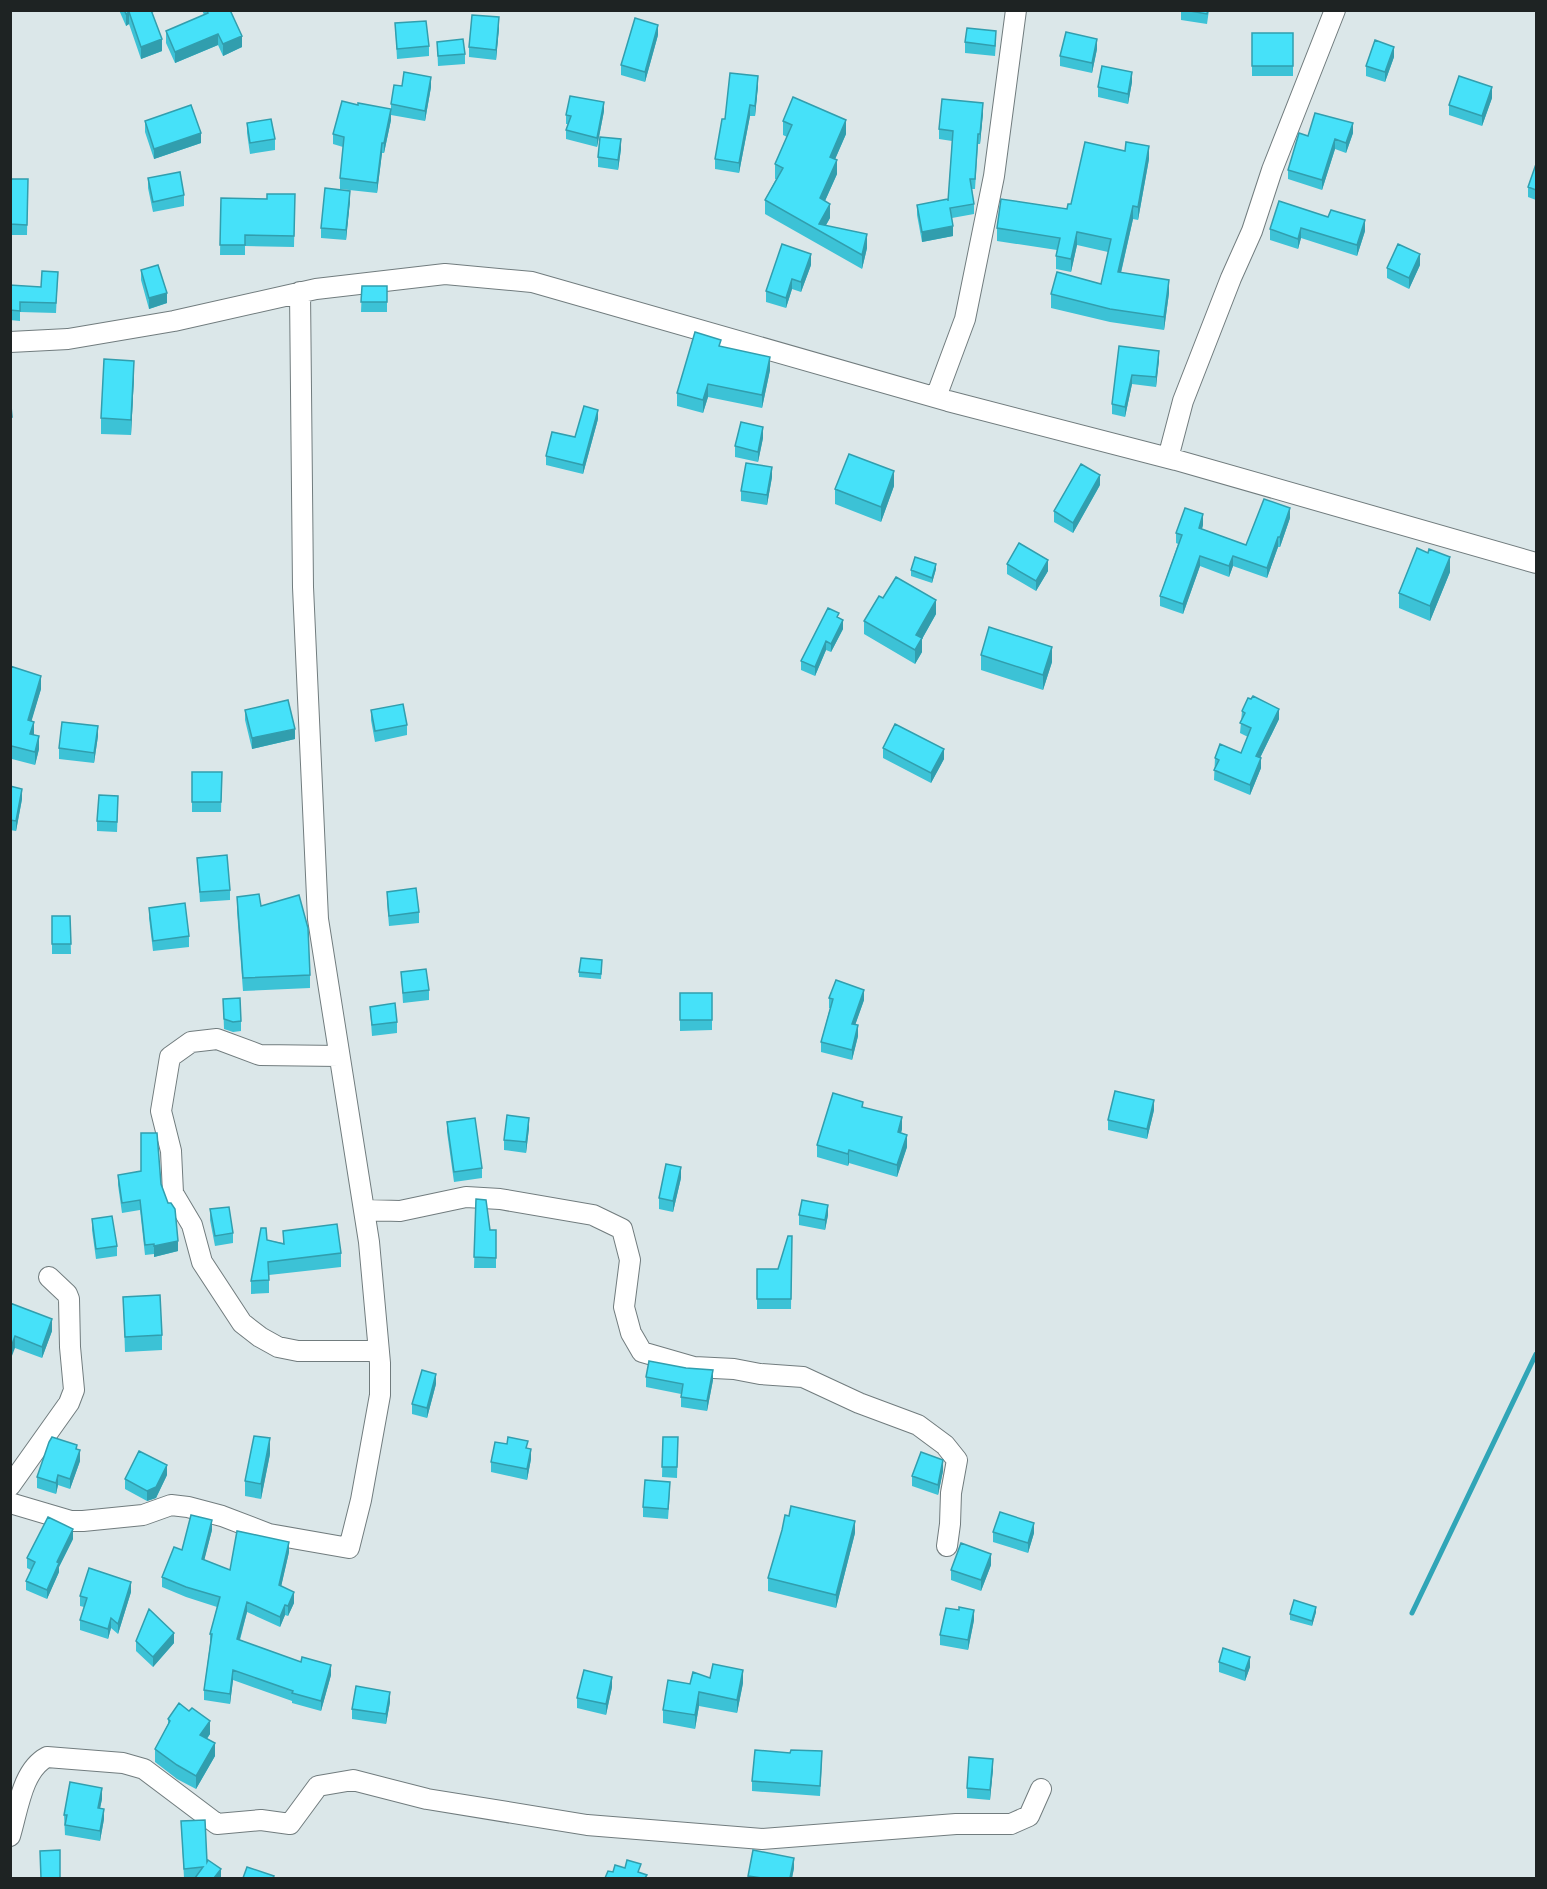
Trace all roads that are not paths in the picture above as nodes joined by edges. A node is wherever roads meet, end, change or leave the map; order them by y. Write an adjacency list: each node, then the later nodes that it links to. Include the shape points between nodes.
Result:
1 (1016, 10): 5 (street, via 994,176 964,319)
2 (1335, 10): 6 (street, via 1183,402)
3 (300, 292): 4 (street, via 174,321 68,339); 5 (street, via 445,274 532,282); 8 (street, via 303,587 318,919)
4 (10, 342)
5 (936, 397): 6 (street)
6 (1168, 458): 7 (street)
7 (1536, 563)
8 (339, 1056): 9 (street); 11 (street, via 260,1055 217,1039 191,1042 170,1057 161,1111 171,1150 173,1193 192,1225 202,1262 242,1323 278,1347 298,1351)
9 (364, 1210): 11 (street); 14 (street, via 400,1211 466,1197 500,1199 592,1215 622,1229 630,1260 624,1307 631,1333 642,1352 694,1367 803,1377 918,1425 945,1445 957,1460)
10 (49, 1277): 12 (street, via 69,1299 74,1390 69,1403)
11 (378, 1351): 13 (street, via 380,1395 349,1548 269,1534 188,1507 171,1505 143,1515 71,1521)
12 (10, 1486)
13 (10, 1503)
14 (947, 1546)
15 (1041, 1789): 16 (street, via 1029,1816 1011,1824 956,1824 762,1839 587,1825 427,1799 353,1780 318,1786 290,1824 261,1820 218,1824 144,1768 47,1757 29,1773)
16 (10, 1836)

